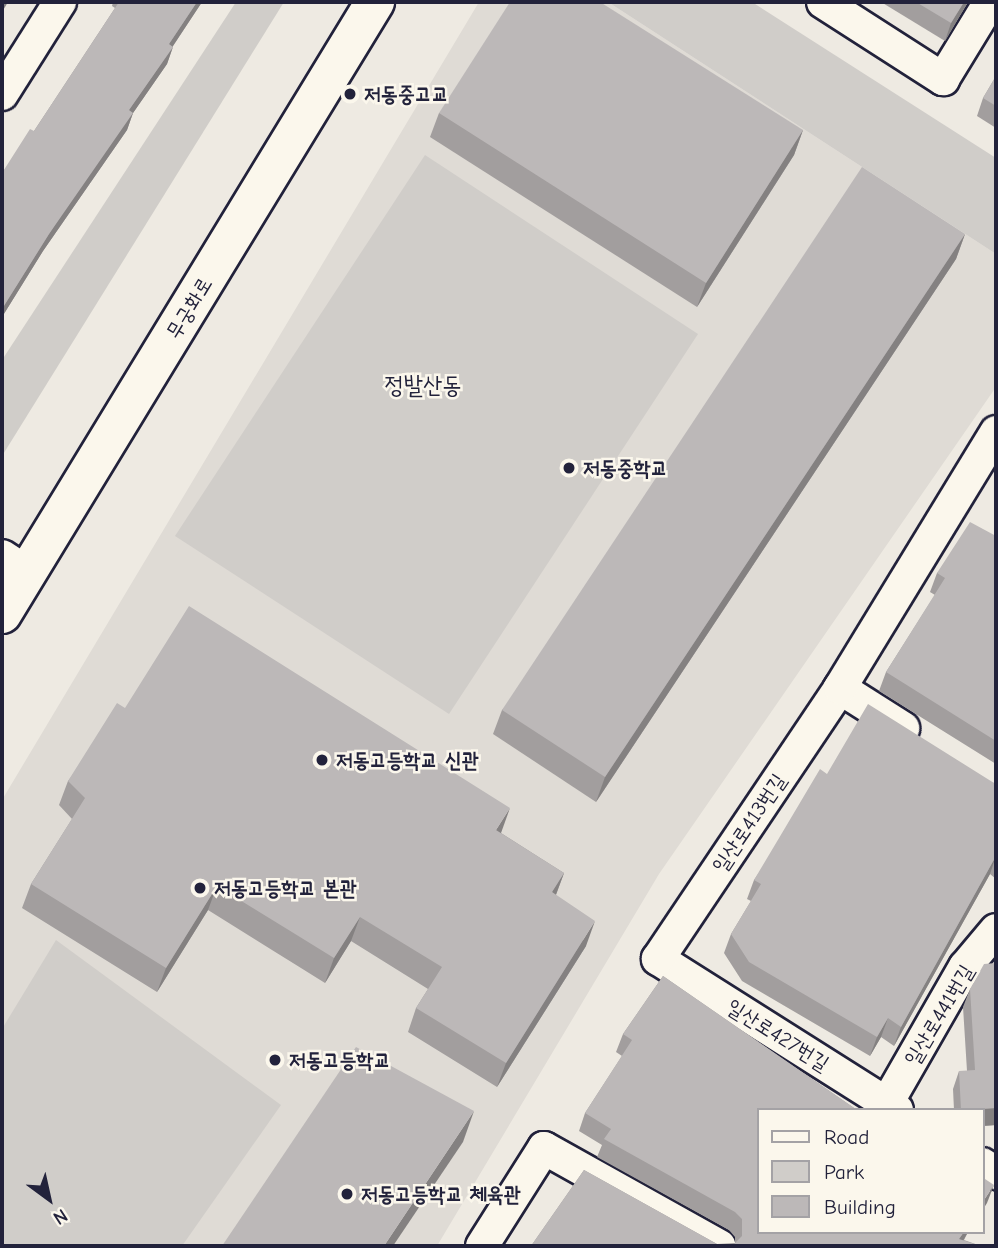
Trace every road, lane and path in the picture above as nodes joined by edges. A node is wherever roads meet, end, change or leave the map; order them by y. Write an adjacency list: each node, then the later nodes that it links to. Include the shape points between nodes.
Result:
1 (60, 2): 5 (street)
2 (375, 2): 7 (main road, 무궁화로)
3 (822, 2): 4 (street, via 943,79)
4 (990, 2)
5 (2, 94)
6 (996, 432): 9 (street, 일산로413번길, via 962,517)
7 (15, 565): 8 (main road, 무궁화로)
8 (2, 614)
9 (840, 688): 10 (street); 12 (street, 일산로413번길)
10 (929, 744)
11 (996, 930): 13 (street, 일산로441번길, via 965,967)
12 (658, 959): 13 (street, 일산로427번길)
13 (892, 1106)
14 (482, 1246): 15 (street, via 544,1148)
15 (719, 1246)

